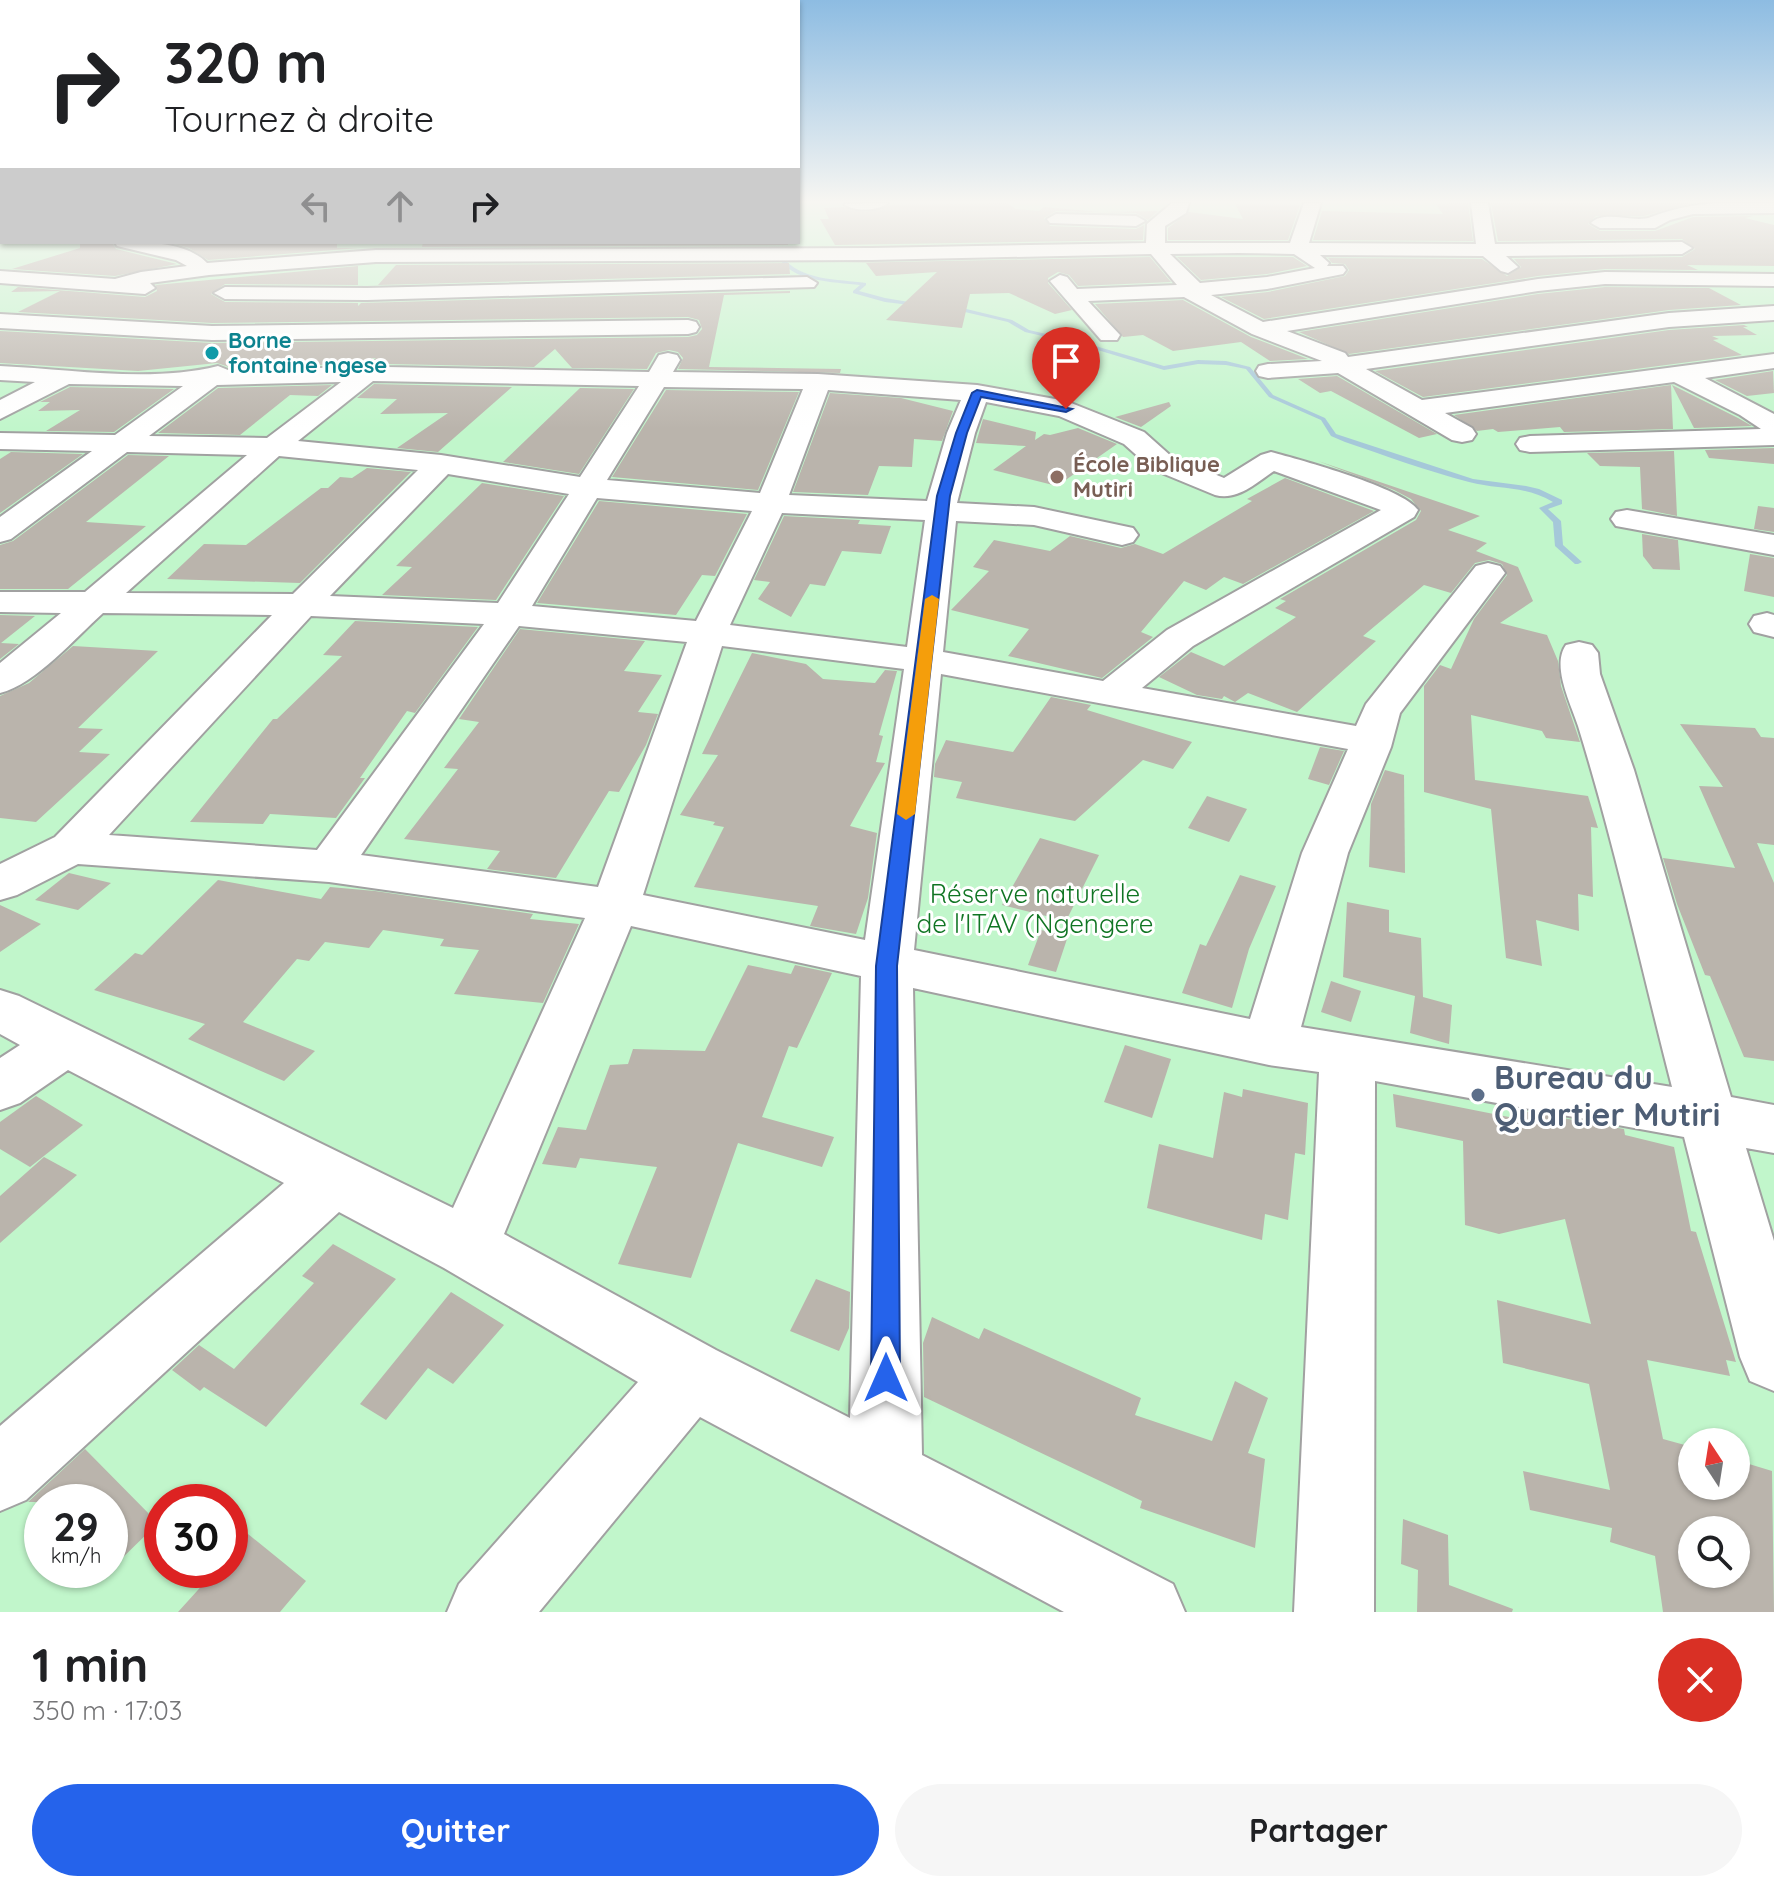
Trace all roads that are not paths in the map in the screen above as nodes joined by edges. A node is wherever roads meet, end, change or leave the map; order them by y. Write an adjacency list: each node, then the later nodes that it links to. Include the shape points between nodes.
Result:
1 (17, 278): 15 (street)
2 (140, 278): 18 (street)
3 (216, 278): 28 (street, via 219,282)
4 (356, 278): 24 (street)
5 (472, 278): 22 (street)
6 (648, 278): 19 (street)
7 (1059, 278): 26 (street)
8 (1184, 278): 23 (street)
9 (1301, 278): 23 (street)
10 (1527, 278): 17 (street)
11 (1603, 278): 17 (street)
12 (1635, 278): 13 (street)
13 (1737, 279): 14 (street); 27 (street)
14 (1774, 280)
15 (55, 281): 18 (street); 30 (street)
16 (807, 283): 20 (street)
17 (1538, 285): 25 (street)
18 (115, 286): 28 (street)
19 (643, 288): 20 (street); 22 (street)
20 (696, 288): 33 (street)
21 (1404, 288): 29 (street)
22 (461, 290): 24 (street); 35 (street)
23 (1195, 290): 26 (street); 34 (street, via 1192,293)
24 (335, 292): 28 (street); 37 (street)
25 (1488, 293): 29 (street); 38 (street)
26 (1071, 296): 39 (street)
27 (1774, 297)
28 (204, 301): 36 (street)
29 (1447, 301): 34 (street)
30 (0, 311)
31 (1774, 313): 38 (street, via 1669,320)
32 (0, 321): 36 (street)
33 (688, 327): 35 (street); 48 (street)
34 (1260, 329): 41 (street, via 1337,358)
35 (415, 330): 37 (street); 44 (street)
36 (153, 331): 37 (street); 46 (street)
37 (272, 333): 47 (street)
38 (1584, 334): 41 (street); 45 (street)
39 (1109, 335)
40 (1774, 361): 45 (street)
41 (1341, 365): 42 (street); 52 (street)
42 (1268, 371)
43 (0, 373): 46 (street)
44 (369, 374): 47 (street); 48 (street); 60 (street)
45 (1678, 374): 51 (street); 52 (street)
46 (62, 378): 47 (street); 53 (street)
47 (212, 378): 58 (street)
48 (656, 381): 49 (street); 62 (street)
49 (818, 382): 50 (street); 63 (street)
50 (977, 393): 64 (street, via 954,455); 78 (street, via 1066,409 1134,438 1162,463 1226,489 1271,461 1380,497 1403,510 1180,638)
51 (1761, 408): 54 (street)
52 (1417, 409): 55 (street)
53 (0, 411)
54 (1774, 426)
55 (1462, 434)
56 (1774, 437): 59 (street)
57 (0, 441): 58 (street)
58 (120, 444): 60 (street); 66 (street)
59 (1530, 444)
60 (273, 447): 61 (street); 71 (street)
61 (441, 464): 62 (street); 72 (street)
62 (590, 488): 63 (street); 73 (street)
63 (771, 503): 64 (street); 74 (street)
64 (942, 511): 67 (street, via 1034,516); 76 (street)
65 (1627, 519): 68 (street)
66 (0, 532)
67 (1122, 535)
68 (1774, 545)
69 (1488, 573): 79 (street, via 1380,712)
70 (0, 602): 71 (street)
71 (89, 605): 72 (street); 77 (street)
72 (302, 605): 73 (street); 80 (street)
73 (509, 614): 74 (street); 81 (street)
74 (708, 633): 76 (street); 83 (street)
75 (1579, 653): 90 (street)
76 (925, 660): 78 (street); 84 (street)
77 (0, 681)
78 (1110, 694): 79 (street)
79 (1372, 741): 87 (street, via 1325,853)
80 (71, 848): 81 (street); 82 (street)
81 (329, 866): 83 (street)
82 (0, 884)
83 (615, 906): 84 (street); 93 (street)
84 (887, 966): 87 (street); 96 (street)
85 (0, 1010): 86 (street)
86 (63, 1044): 89 (street); 92 (street)
87 (1269, 1044): 88 (street)
88 (1347, 1054): 90 (street); 100 (street)
89 (0, 1087)
90 (1710, 1120): 91 (street); 94 (street)
91 (1774, 1129)
92 (334, 1178): 93 (street); 97 (street)
93 (467, 1247): 95 (street)
94 (1774, 1357)
95 (691, 1374): 96 (street); 98 (street)
96 (885, 1473): 99 (street)
97 (0, 1474)
98 (487, 1612)
99 (1145, 1612)
100 (1334, 1612)

